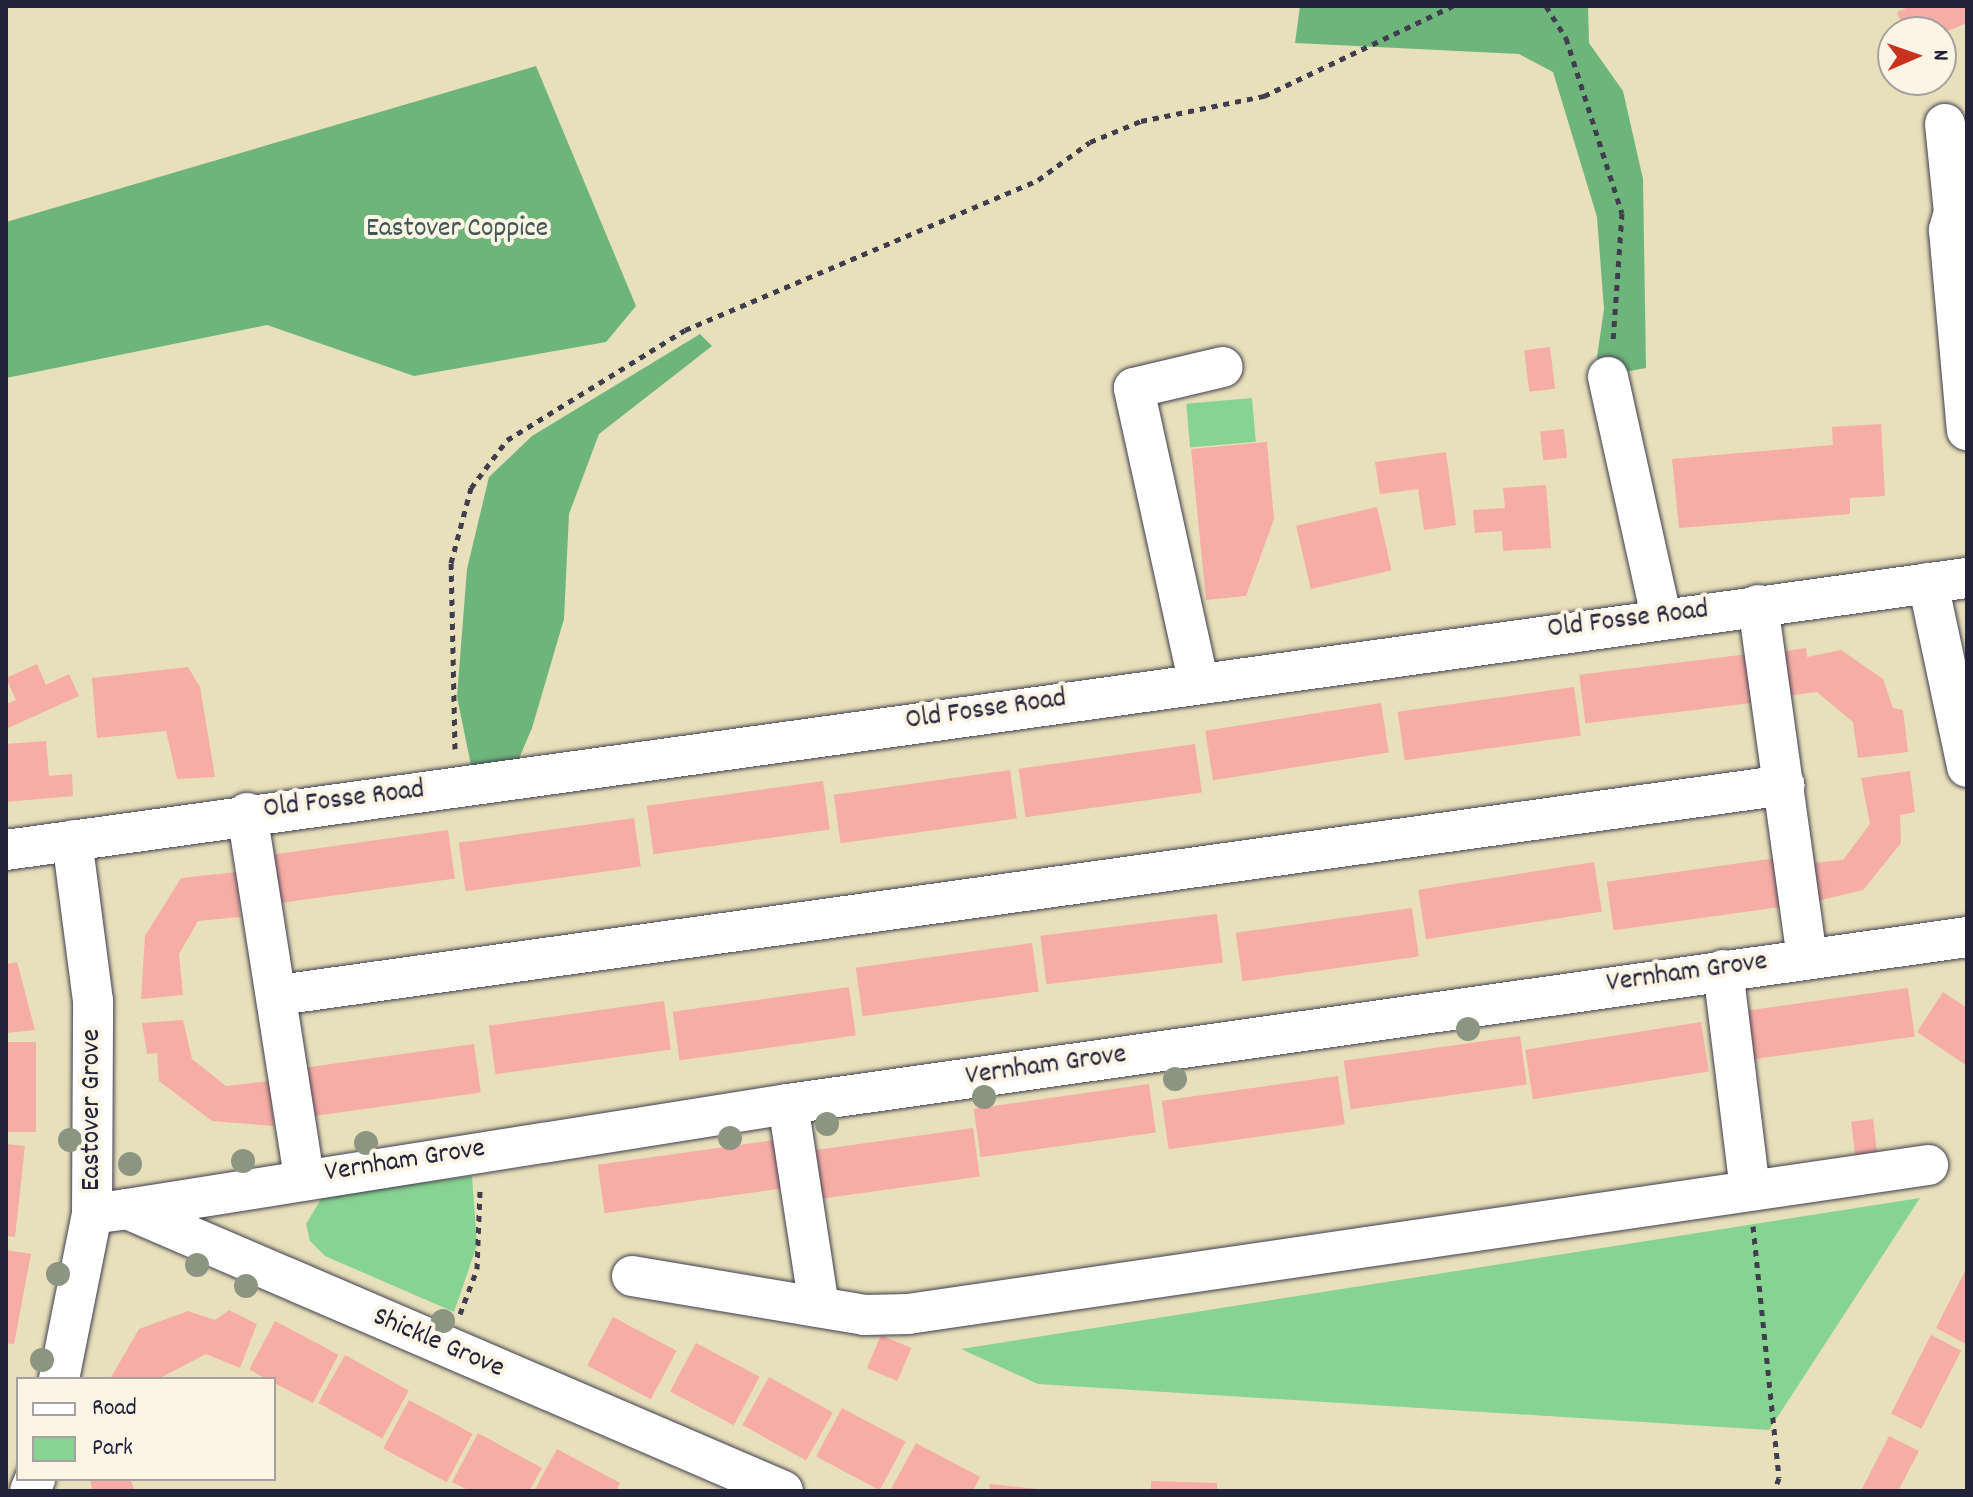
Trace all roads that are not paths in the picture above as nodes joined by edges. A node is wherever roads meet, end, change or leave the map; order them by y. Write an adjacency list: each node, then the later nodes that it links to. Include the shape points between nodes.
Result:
1 (1945, 124): 2 (street)
2 (1960, 209): 5 (street, via 1949,230)
3 (1223, 367): 10 (street, via 1134,388)
4 (1608, 377): 9 (street)
5 (1967, 430)
6 (1967, 578): 7 (street, Old Fosse Road)
7 (1928, 583): 8 (street, Old Fosse Road); 11 (street)
8 (1758, 605): 9 (street, Old Fosse Road); 12 (street)
9 (1661, 616): 10 (street, Old Fosse Road)
10 (1198, 680): 13 (street, Old Fosse Road)
11 (1967, 767)
12 (1784, 785): 17 (street); 19 (street)
13 (247, 813): 14 (street, Old Fosse Road); 19 (street)
14 (72, 840): 15 (street, Old Fosse Road); 24 (street, Eastover Grove, via 93,1001)
15 (6, 850)
16 (1967, 937): 17 (street, Vernham Grove)
17 (1807, 957): 18 (street, Vernham Grove)
18 (1723, 970): 20 (street, Vernham Grove); 23 (street)
19 (279, 995): 22 (street)
20 (788, 1104): 22 (street, Vernham Grove); 26 (street)
21 (1928, 1165): 23 (street)
22 (304, 1177): 24 (street, Vernham Grove)
23 (1750, 1189): 26 (street, via 908,1314)
24 (110, 1212): 27 (street, Eastover Grove); 28 (street, Shickle Grove)
25 (632, 1276): 26 (street)
26 (819, 1307)
27 (60, 1377)
28 (783, 1491)

